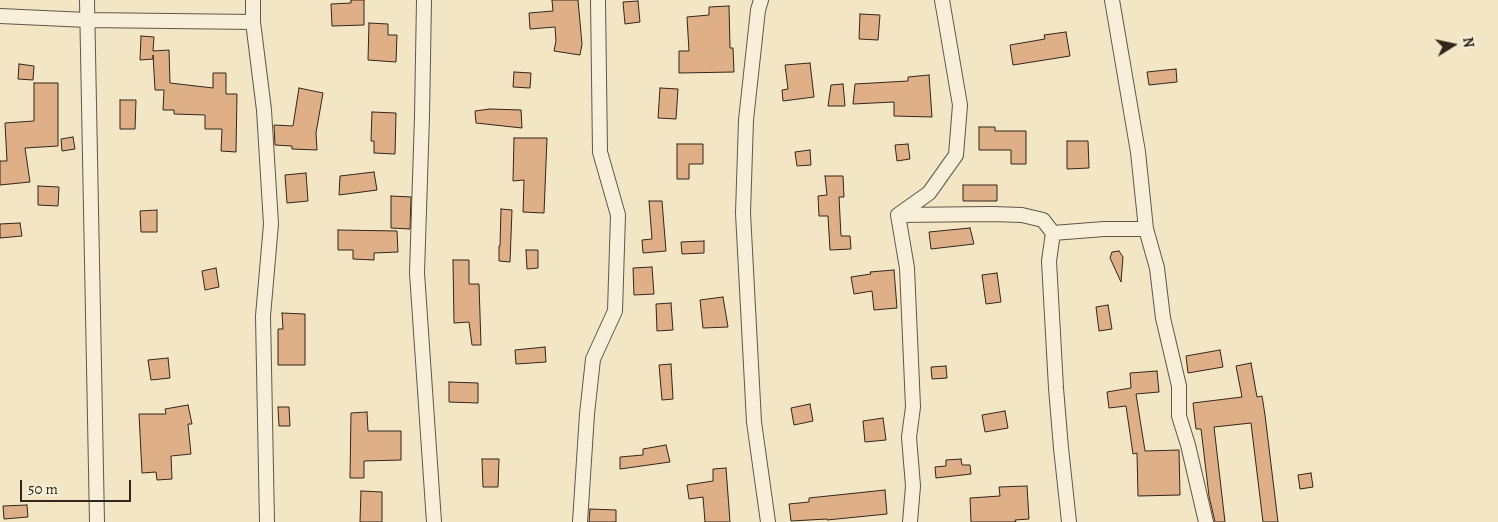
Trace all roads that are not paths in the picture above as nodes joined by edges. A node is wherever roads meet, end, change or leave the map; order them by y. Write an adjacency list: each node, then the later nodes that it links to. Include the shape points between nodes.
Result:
1 (87, 0): 9 (street)
2 (253, 0): 10 (street)
3 (424, 0): 16 (street, via 417,273)
4 (598, 0): 17 (street, via 600,152 618,215 615,311 593,359)
5 (761, 0): 18 (street, via 746,120 743,213 754,422)
6 (942, 0): 11 (street, via 960,105 956,155 930,193)
7 (1112, 0): 12 (street, via 1138,152)
8 (0, 16): 9 (street)
9 (87, 20): 10 (street); 14 (street)
10 (252, 22): 15 (street, via 264,110 272,224 263,316)
11 (898, 215): 13 (street, via 1022,215 1043,220); 19 (street, via 907,268 913,397 909,437)
12 (1146, 229): 13 (street); 21 (street, via 1157,268 1163,318 1179,386 1179,416)
13 (1053, 233): 20 (street, via 1050,261 1056,378)
14 (96, 522)
15 (267, 522)
16 (434, 522)
17 (580, 522)
18 (768, 522)
19 (910, 522)
20 (1070, 522)
21 (1206, 522)

